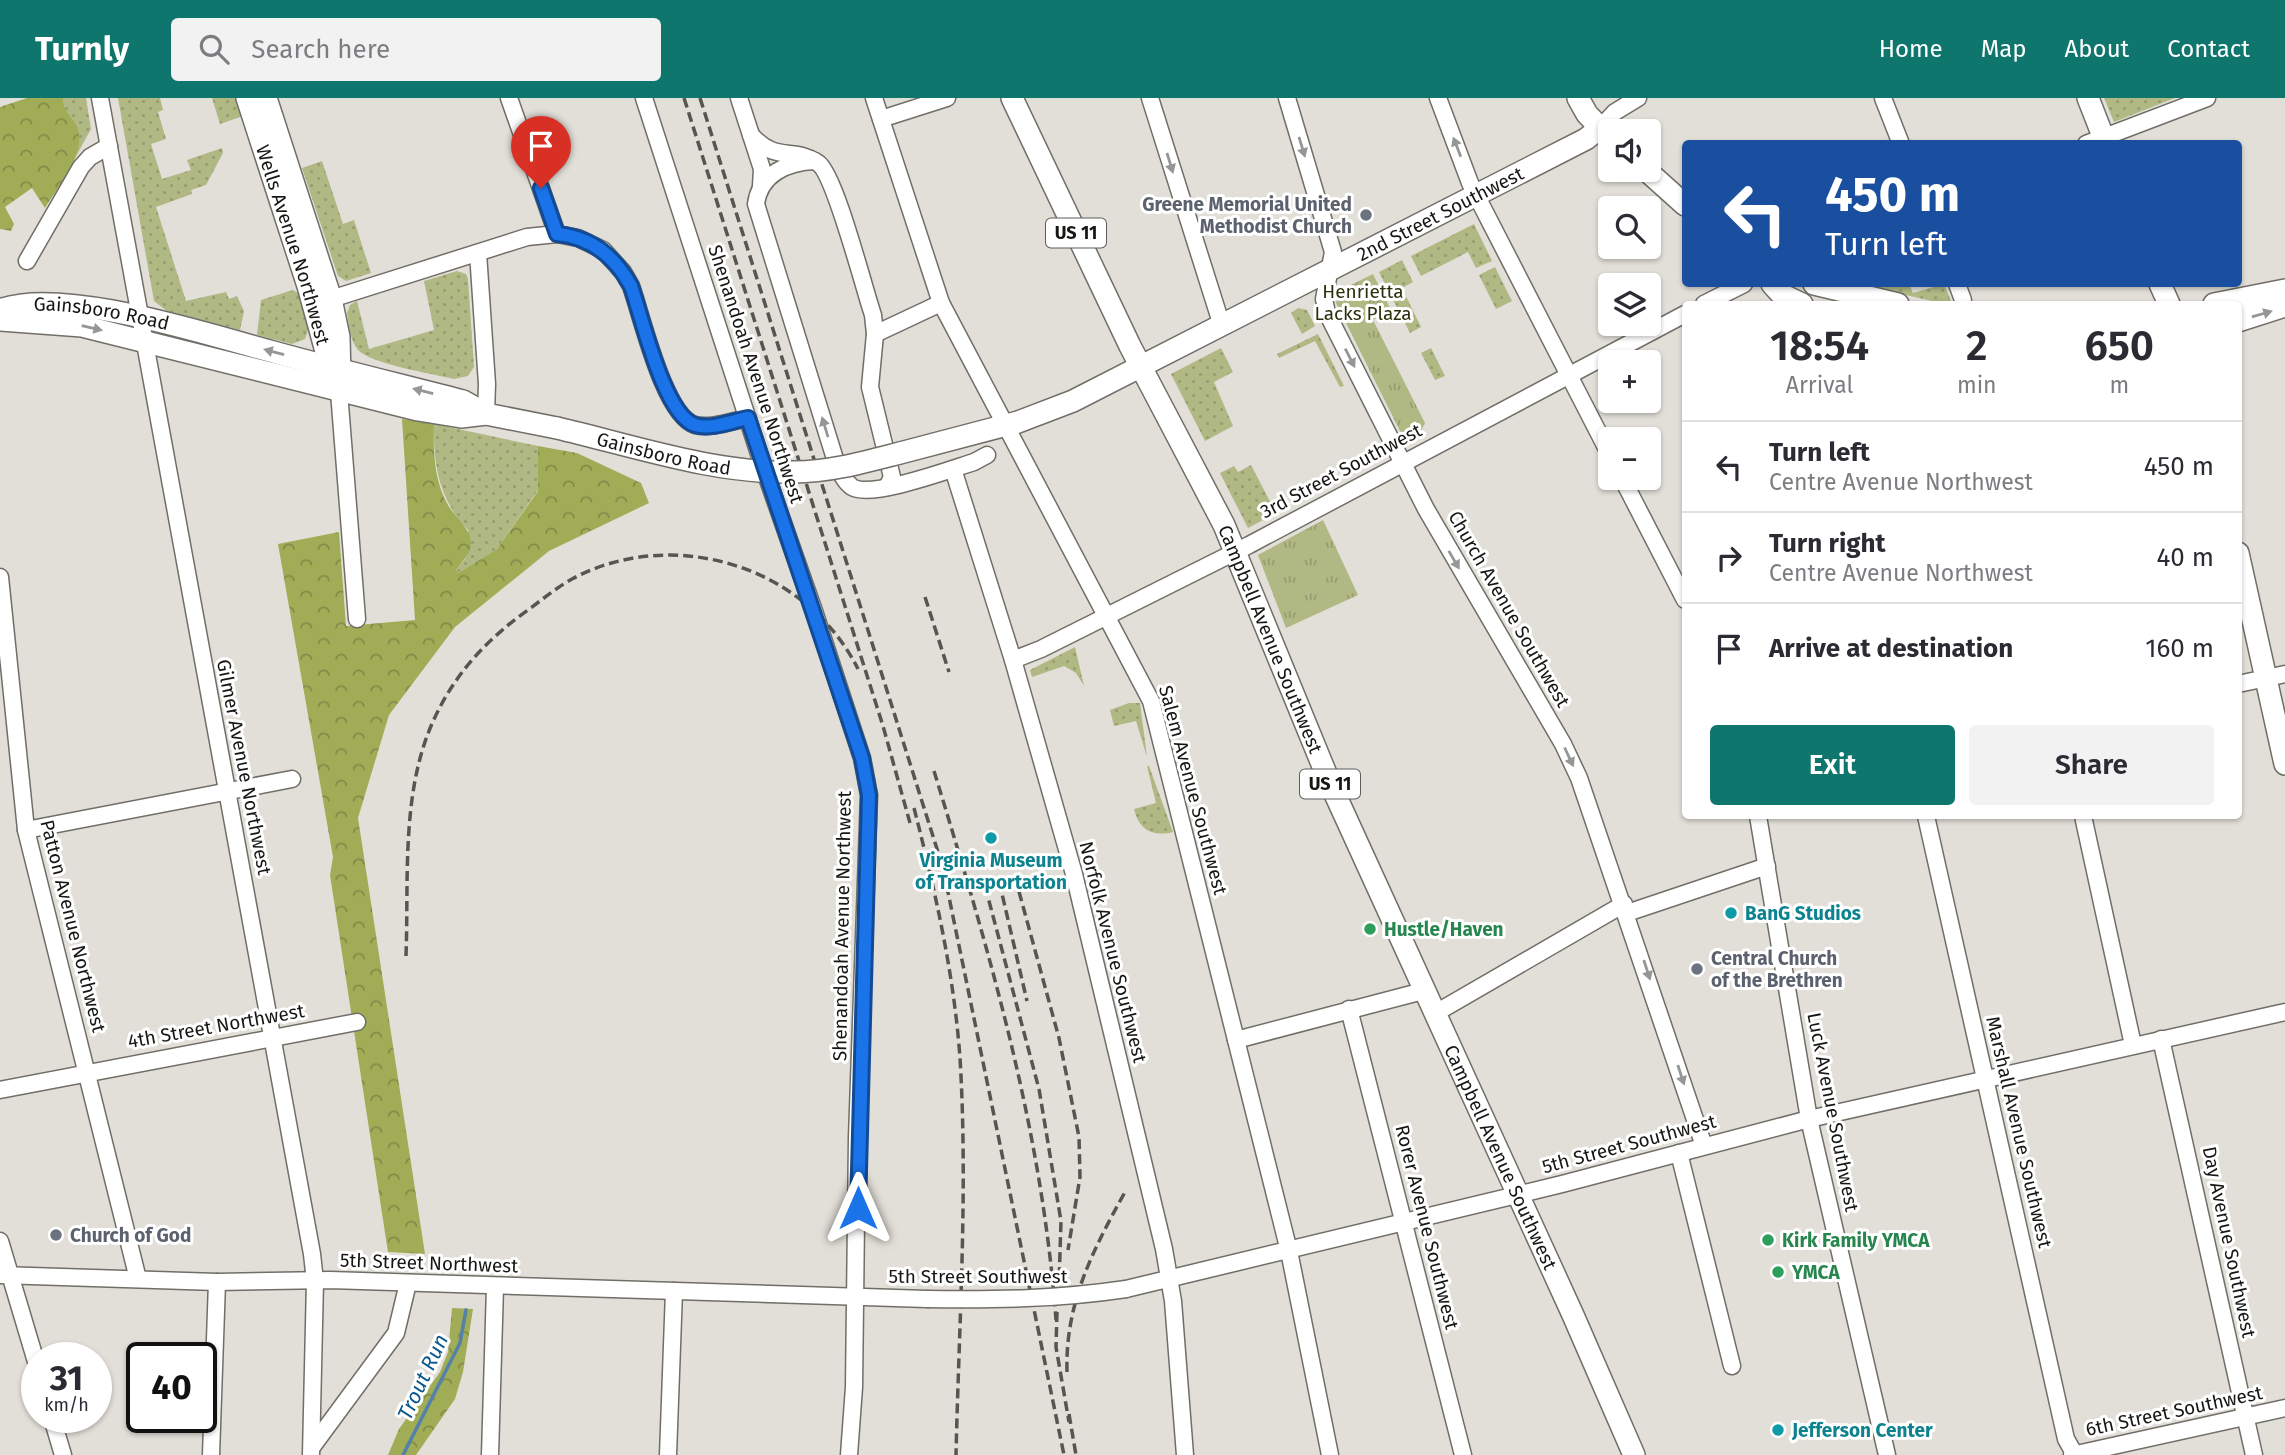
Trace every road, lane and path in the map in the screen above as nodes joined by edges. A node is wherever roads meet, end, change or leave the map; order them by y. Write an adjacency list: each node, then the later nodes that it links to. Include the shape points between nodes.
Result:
1 (100, 98): 26 (street, Gilmer Avenue Northwest)
2 (247, 98): 58 (main road, Wells Avenue Northwest)
3 (265, 98): 41 (main road, Wells Avenue Northwest)
4 (509, 98): 32 (street)
5 (644, 98): 62 (street, Shenandoah Avenue Northwest)
6 (739, 98): 21 (street)
7 (874, 98): 18 (street, Salem Avenue Southwest)
8 (947, 98): 18 (street)
9 (1013, 98): 57 (main road, Campbell Avenue Southwest / US 11)
10 (1150, 98): 54 (street, one-way to 54)
11 (1287, 98): 35 (street, Church Avenue Southwest, one-way to 35, via 1330,240)
12 (1438, 98): 30 (street, one-way to 12)
13 (1578, 98): 20 (main road)
14 (1638, 98): 19 (street, 2nd Street Southwest)
15 (1883, 98): 23 (street)
16 (2088, 98): 24 (main road)
17 (2207, 98): 25 (street)
18 (881, 119): 47 (street, Salem Avenue Southwest)
19 (1612, 119)
20 (1598, 123)
21 (751, 135): 27 (street, via 776,154); 29 (street, via 762,169)
22 (1598, 135): 30 (main road, 2nd Street Southwest)
23 (1899, 140)
24 (2098, 140)
25 (2101, 140)
26 (109, 146): 34 (street, via 81,167); 51 (street, Gilmer Avenue Northwest)
27 (816, 161): 29 (street, via 776,170); 55 (street, via 828,173)
28 (1659, 182): 31 (main road)
29 (761, 186): 68 (street, one-way to 29, via 872,491 853,488 835,459 756,204)
30 (1477, 196): 35 (main road, 2nd Street Southwest); 59 (street)
31 (1682, 202)
32 (557, 234): 33 (street, via 527,237); 62 (street, via 592,244 623,272 670,398 683,419 702,426)
33 (478, 253): 41 (street); 61 (street)
34 (27, 261)
35 (1329, 272): 54 (main road, 2nd Street Southwest); 66 (street, Church Avenue Southwest, one-way to 66, via 1324,299 1327,313)
36 (1738, 287): 43 (street)
37 (1775, 287): 44 (main road)
38 (1827, 287): 45 (main road)
39 (1958, 287): 42 (street)
40 (2285, 290): 46 (main road)
41 (331, 299): 58 (main road, Wells Avenue Northwest, via 340,337)
42 (1964, 300)
43 (1710, 301)
44 (1796, 301)
45 (1885, 301)
46 (2229, 301)
47 (941, 303): 55 (street); 63 (street, Salem Avenue Southwest)
48 (2285, 306): 53 (main road, one-way to 48)
49 (0, 310): 51 (main road, Gainsboro Road, via 62,305)
50 (1682, 316): 59 (street, 3rd Street Southwest)
51 (140, 318): 56 (street, Gilmer Avenue Northwest); 58 (main road, Gainsboro Road, one-way to 51)
52 (0, 320): 56 (main road, Gainsboro Road, one-way to 56, via 58,321)
53 (2242, 320)
54 (1222, 326): 57 (main road, 2nd Street Southwest)
55 (875, 334): 68 (street, via 870,387 892,477)
56 (145, 341): 60 (main road, Gainsboro Road); 81 (street, Gilmer Avenue Northwest)
57 (1142, 366): 63 (main road, 2nd Street Southwest, via 1054,410); 70 (main road, Campbell Avenue Southwest / US 11)
58 (335, 368): 60 (main road, Wells Avenue Northwest); 61 (main road, Gainsboro Road, one-way to 58, via 463,401)
59 (1568, 375): 64 (street); 66 (street, 3rd Street Southwest)
60 (339, 392): 61 (main road, Gainsboro Road, via 461,417); 75 (street, Wells Avenue Northwest)
61 (486, 414): 63 (main road, Gainsboro Road, bridge, via 770,472 826,470)
62 (748, 418): 115 (street, Shenandoah Avenue Northwest, via 854,734 869,795)
63 (1006, 426): 74 (street, Salem Avenue Southwest)
64 (1598, 432)
65 (987, 455): 67 (street)
66 (1401, 462): 70 (street, 3rd Street Southwest); 87 (street, Church Avenue Southwest, one-way to 87, via 1563,744)
67 (953, 468): 68 (street); 76 (street, Norfolk Avenue Southwest)
68 (887, 487)
69 (1628, 490): 73 (street)
70 (1235, 550): 74 (street, 3rd Street Southwest); 88 (main road, Campbell Avenue Southwest / US 11, via 1309,736)
71 (2242, 566): 77 (main road)
72 (0, 577): 85 (street, Patton Avenue Northwest)
73 (1682, 594)
74 (1107, 615): 76 (street, 3rd Street Southwest); 95 (street, Salem Avenue Southwest, via 1151,701)
75 (357, 619)
76 (1013, 660): 110 (street, Norfolk Avenue Southwest, via 1074,874)
77 (2275, 676): 78 (street); 79 (main road)
78 (2242, 683)
79 (2285, 764)
80 (292, 779): 81 (street)
81 (228, 792): 85 (street); 93 (street, Gilmer Avenue Northwest)
82 (1759, 819): 86 (street, Luck Avenue Southwest)
83 (1927, 819): 98 (street, Marshall Avenue Southwest)
84 (2084, 819): 96 (street)
85 (26, 830): 97 (street, Patton Avenue Northwest)
86 (1767, 866): 87 (street); 100 (street, Luck Avenue Southwest)
87 (1626, 909): 91 (street); 101 (street, Church Avenue Southwest, one-way to 101)
88 (1423, 991): 89 (street); 91 (main road, Campbell Avenue Southwest / US 11)
89 (1349, 1009): 95 (street); 104 (street, Rorer Avenue Southwest)
90 (2285, 1012): 94 (street, 5th Street Southwest)
91 (1434, 1014): 103 (main road, Campbell Avenue Southwest / US 11)
92 (357, 1022): 93 (street, 4th Street Northwest)
93 (273, 1037): 97 (street, 4th Street Northwest); 109 (street, Gilmer Avenue Northwest)
94 (2161, 1039): 96 (street, 5th Street Southwest); 119 (street, Day Avenue Southwest)
95 (1236, 1041): 106 (street, Salem Avenue Southwest)
96 (2133, 1045): 98 (street, 5th Street Southwest)
97 (88, 1072): 99 (street, 4th Street Northwest); 108 (street, Patton Avenue Northwest)
98 (1986, 1078): 100 (street, 5th Street Southwest); 132 (street, Marshall Avenue Southwest, via 2066,1439)
99 (0, 1090)
100 (1809, 1119): 101 (street, 5th Street Southwest); 131 (street, Luck Avenue Southwest)
101 (1704, 1146): 102 (street, 5th Street Southwest)
102 (1679, 1153): 103 (street, 5th Street Southwest); 117 (street)
103 (1517, 1195): 104 (street, 5th Street Southwest); 130 (main road, Campbell Avenue Southwest / US 11)
104 (1405, 1221): 106 (street, 5th Street Southwest); 129 (street, Rorer Avenue Southwest)
105 (0, 1241): 107 (street)
106 (1289, 1251): 110 (street, 5th Street Southwest); 128 (street, Salem Avenue Southwest)
107 (5, 1275): 108 (street, 5th Street Northwest); 116 (street)
108 (138, 1279): 111 (street, 5th Street Northwest)
109 (315, 1280): 111 (street, 5th Street Northwest); 112 (street, 5th Street Northwest); 121 (street, Gilmer Avenue Northwest)
110 (1170, 1280): 115 (street, 5th Street Southwest, bridge, via 1040,1300); 127 (street, Norfolk Avenue Southwest)
111 (217, 1282): 123 (street)
112 (408, 1283): 113 (street, 5th Street Northwest); 121 (street, via 402,1318 392,1340)
113 (495, 1287): 114 (street, 5th Street Northwest); 124 (street)
114 (674, 1291): 115 (street, 5th Street Northwest); 125 (street)
115 (856, 1297): 126 (street, Shenandoah Avenue Northwest)
116 (29, 1342)
117 (1732, 1366)
118 (2285, 1408): 119 (street, 6th Street Southwest)
119 (2245, 1418): 132 (street, 6th Street Southwest); 133 (street, Day Avenue Southwest)
120 (56, 1433): 122 (street)
121 (311, 1451)
122 (63, 1455)
123 (211, 1455)
124 (490, 1455)
125 (668, 1455)
126 (849, 1455)
127 (1185, 1455)
128 (1330, 1455)
129 (1464, 1455)
130 (1634, 1455)
131 (1887, 1455)
132 (2074, 1455)
133 (2254, 1455)

